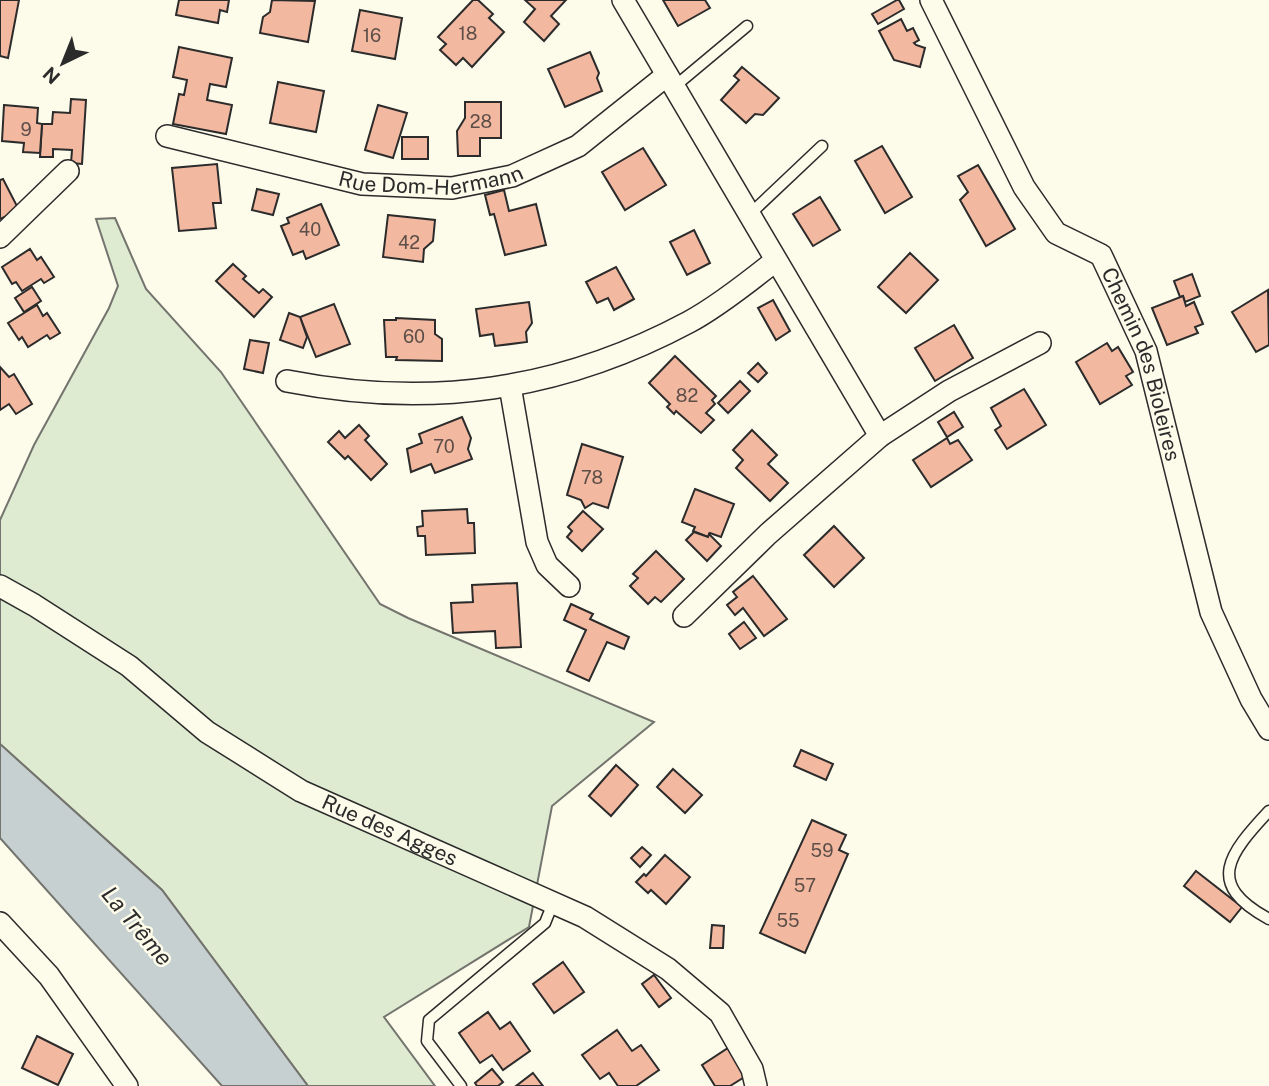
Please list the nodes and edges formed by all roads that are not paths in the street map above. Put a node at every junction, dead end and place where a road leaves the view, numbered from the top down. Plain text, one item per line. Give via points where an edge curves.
1 (623, 0) edge
2 (931, 0) edge
3 (747, 26) dead end
4 (670, 81) junction
5 (167, 136) dead end
6 (822, 146) dead end
7 (68, 171) dead end
8 (749, 215) junction
9 (0, 237) edge
10 (775, 261) junction
11 (1041, 344) dead end
12 (287, 381) dead end
13 (510, 386) junction
14 (880, 436) junction
15 (0, 586) edge
16 (569, 586) dead end
17 (684, 616) dead end
18 (1269, 729) edge
19 (1269, 811) edge
20 (553, 903) junction
21 (1269, 919) edge
22 (0, 923) edge
23 (127, 1086) edge
24 (461, 1086) edge
25 (756, 1086) edge

1 - 4 street
2 - 18 street, Chemin des Bioleires via 1024,187 1056,233 1101,255 1146,351 1211,612
3 - 4 lane, Rue Dom-Hermann
4 - 5 street, Rue Dom-Hermann via 578,146 512,176 452,188 362,184
4 - 8 street
6 - 8 lane
7 - 9 street
8 - 10 street
10 - 13 street via 690,322 596,365
10 - 14 street
11 - 14 street via 949,391
12 - 13 street via 391,395 457,394
13 - 16 street via 537,542 547,565
14 - 17 street via 768,534
15 - 20 street, Rue des Agges via 129,666 207,732 301,791
19 - 21 lane via 1238,845 1228,867 1235,894 1248,908
20 - 24 lane via 545,923 429,1020 427,1041
20 - 25 street, Rue des Agges via 668,969 720,1013 752,1069
22 - 23 street via 49,976

